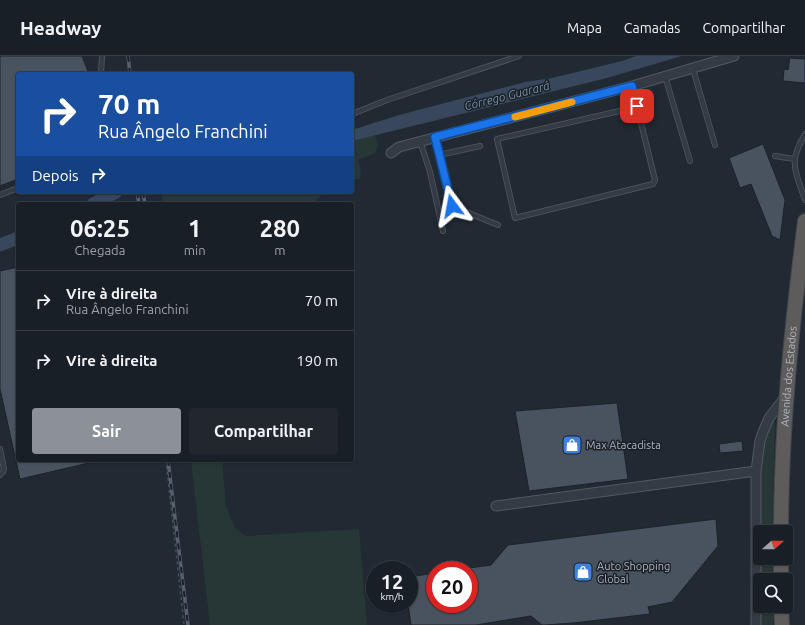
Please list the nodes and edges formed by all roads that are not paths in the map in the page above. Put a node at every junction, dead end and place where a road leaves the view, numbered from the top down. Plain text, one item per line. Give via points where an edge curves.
1 (102, 56) edge
2 (519, 56) edge
3 (734, 56) edge
4 (692, 69) junction
5 (101, 72) edge
6 (665, 76) junction
7 (632, 86) junction
8 (637, 106) junction
9 (354, 113) edge
10 (805, 134) edge
11 (435, 137) junction
12 (420, 141) junction
13 (480, 146) dead end
14 (715, 146) dead end
15 (391, 153) dead end
16 (440, 155) junction
17 (775, 156) dead end
18 (795, 159) junction
19 (690, 161) dead end
20 (16, 189) edge
21 (0, 196) edge
22 (805, 200) edge
23 (805, 221) edge
24 (498, 225) dead end
25 (443, 231) dead end
26 (802, 260) edge
27 (786, 396) junction
28 (0, 449) edge
29 (756, 471) junction
30 (0, 474) edge
31 (496, 506) dead end
32 (781, 525) edge
33 (782, 613) edge
34 (756, 625) edge
35 (782, 625) edge

1 - 5 lane
2 - 9 lane
3 - 4 street
4 - 6 street
4 - 14 lane
6 - 7 street
6 - 19 lane
7 - 8 lane
7 - 11 street
8 - 8 lane via 655,180 653,184 516,218 497,139
10 - 18 lane via 796,150
11 - 12 street
11 - 16 lane
12 - 15 street via 399,147
12 - 25 lane via 430,172
13 - 16 lane
16 - 24 lane via 452,206
17 - 18 lane
18 - 22 lane via 794,168
20 - 21 lane
23 - 26 highway, Avenida dos Estados
26 - 27 highway, Avenida dos Estados
27 - 29 street via 769,418 763,432
27 - 32 highway, Avenida dos Estados
28 - 30 lane via 4,472
29 - 31 street
29 - 34 street
33 - 35 highway

